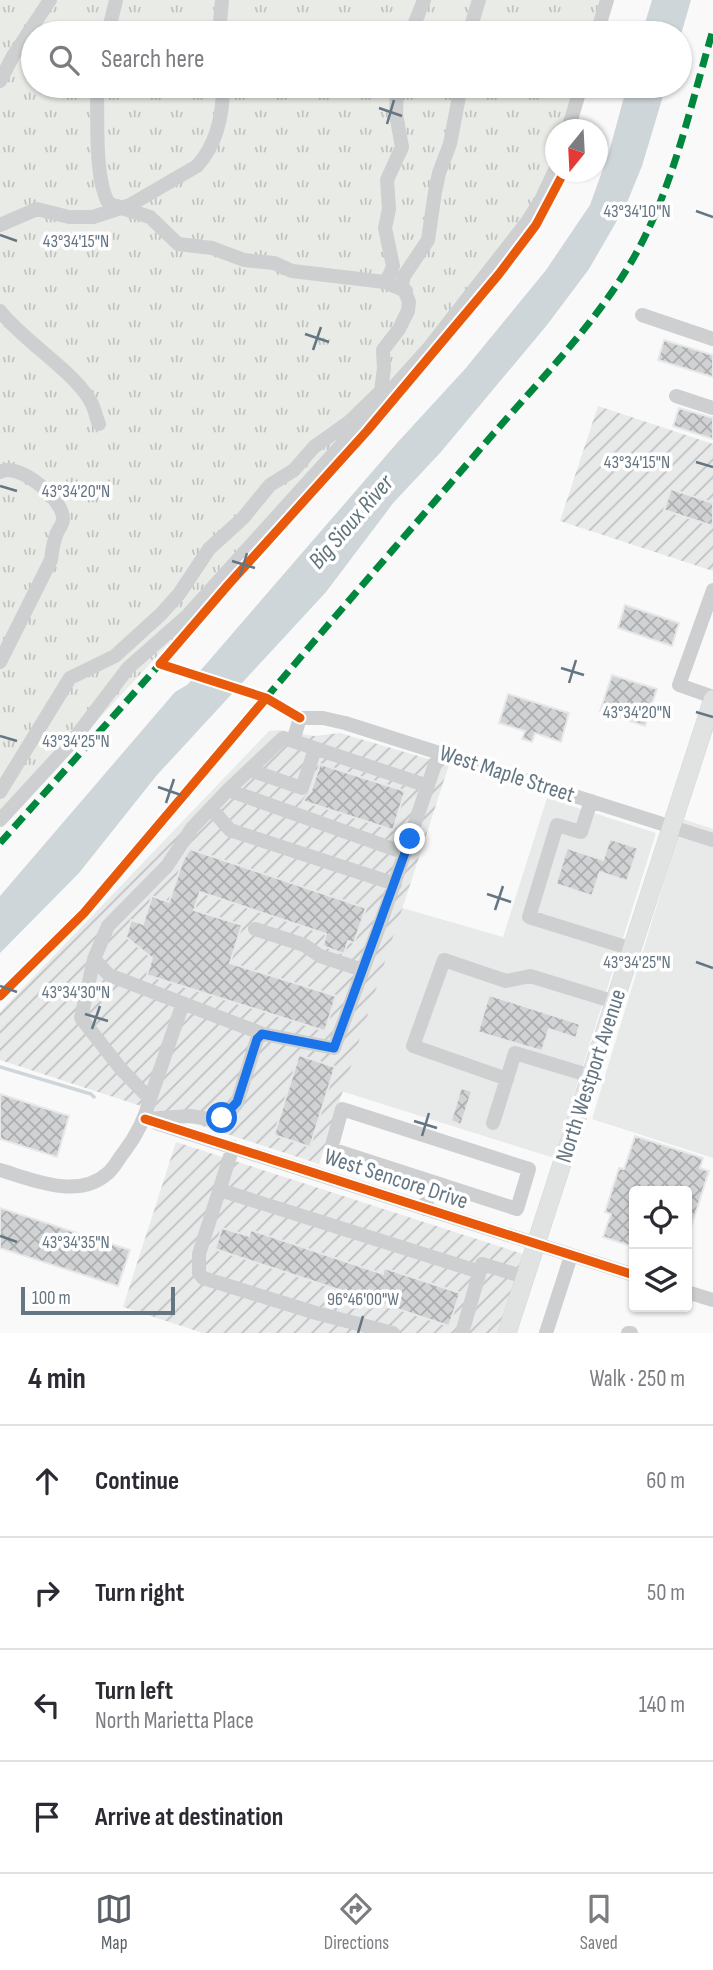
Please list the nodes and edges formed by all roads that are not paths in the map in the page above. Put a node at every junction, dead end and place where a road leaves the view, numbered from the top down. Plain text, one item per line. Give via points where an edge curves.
1 (50, 0) edge
2 (116, 0) edge
3 (222, 0) edge
4 (424, 0) edge
5 (480, 0) edge
6 (607, 0) edge
7 (36, 21) edge
8 (111, 21) edge
9 (220, 21) edge
10 (416, 21) edge
11 (473, 21) edge
12 (601, 21) edge
13 (21, 45) edge
14 (0, 81) edge
15 (97, 98) edge
16 (223, 98) edge
17 (397, 98) edge
18 (459, 98) edge
19 (577, 98) edge
20 (571, 119) edge
21 (549, 182) edge
22 (121, 208) junction
23 (0, 225) edge
24 (397, 277) junction
25 (0, 311) edge
26 (642, 315) dead end
27 (713, 338) edge
28 (676, 396) dead end
29 (713, 408) edge
30 (99, 424) dead end
31 (0, 472) edge
32 (713, 590) edge
33 (0, 662) edge
34 (713, 698) edge
35 (293, 741) junction
36 (315, 749) junction
37 (439, 753) junction
38 (250, 770) junction
39 (428, 786) junction
40 (228, 790) junction
41 (0, 792) edge
42 (591, 801) junction
43 (211, 808) junction
44 (0, 820) edge
45 (672, 827) junction
46 (713, 840) edge
47 (405, 853) junction
48 (395, 884) junction
49 (255, 929) dead end
50 (632, 950) junction
51 (94, 960) junction
52 (363, 970) junction
53 (615, 1002) junction
54 (183, 1003) junction
55 (262, 1034) junction
56 (591, 1076) junction
57 (507, 1079) junction
58 (150, 1099) junction
59 (145, 1119) junction
60 (493, 1123) dead end
61 (233, 1147) junction
62 (0, 1170) edge
63 (432, 1182) junction
64 (219, 1190) junction
65 (425, 1209) junction
66 (536, 1244) junction
67 (570, 1256) junction
68 (480, 1272) junction
69 (629, 1274) edge
70 (525, 1277) junction
71 (692, 1294) edge
72 (713, 1300) edge
73 (393, 1333) edge
74 (462, 1333) edge
75 (507, 1333) edge
76 (546, 1333) edge

1 - 7 street
2 - 8 street
3 - 9 street
4 - 10 street
5 - 11 street
6 - 12 street
13 - 14 street
15 - 22 street via 103,194 109,204
16 - 22 street via 222,114 197,166
17 - 24 street via 402,147 387,180 385,228
18 - 24 street via 428,240
19 - 20 street
21 - 44 street via 527,222 428,349 187,616 128,668 71,743
22 - 23 street via 93,217 68,217 37,209
22 - 24 street via 150,218 177,244 212,248 292,271
24 - 41 street via 409,302 408,311 383,350 381,391 314,447 294,470 270,485 209,549 161,614 115,656 70,678
25 - 30 street via 73,379 92,402
26 - 27 street
28 - 29 street
31 - 33 street via 28,474 63,512 64,522 51,560
32 - 34 street via 679,685
34 - 45 main road, North Westport Avenue
35 - 36 street
35 - 37 street, West Maple Street via 300,718 333,720
35 - 38 street via 283,738
36 - 38 street via 302,788
36 - 39 street
37 - 39 street
37 - 42 street, West Maple Street
38 - 40 street
39 - 47 street
40 - 43 street
40 - 47 street
42 - 45 street, West Maple Street
42 - 50 street via 581,832 557,825 529,916
43 - 48 street via 230,830
43 - 51 street via 167,866 108,926
45 - 46 street, West Maple Street
45 - 50 main road, North Westport Avenue
47 - 48 street
48 - 52 street
49 - 52 street
50 - 53 main road, North Westport Avenue
51 - 54 street via 109,975
51 - 58 street via 81,1018
52 - 55 street via 334,1048
53 - 56 main road, North Westport Avenue
53 - 57 street via 530,976 506,981 444,960 413,1046
54 - 55 street
54 - 58 street
55 - 59 street via 237,1102 228,1114 215,1120 190,1116
56 - 57 street via 515,1053
56 - 66 main road, North Westport Avenue
57 - 60 street
58 - 59 street
59 - 61 street, West Sencore Drive
59 - 62 street via 109,1173 91,1184 72,1188
61 - 64 street
61 - 65 street, West Sencore Drive
63 - 63 street via 331,1149 342,1109 529,1170 517,1209
63 - 65 street
64 - 68 street
64 - 73 street via 199,1254 203,1278
65 - 66 street, West Sencore Drive
66 - 67 street, West Sencore Drive
66 - 70 main road, North Westport Avenue
67 - 69 street, West Sencore Drive
67 - 76 street
68 - 70 street via 482,1264
68 - 74 street
70 - 75 main road, North Westport Avenue
71 - 72 street

